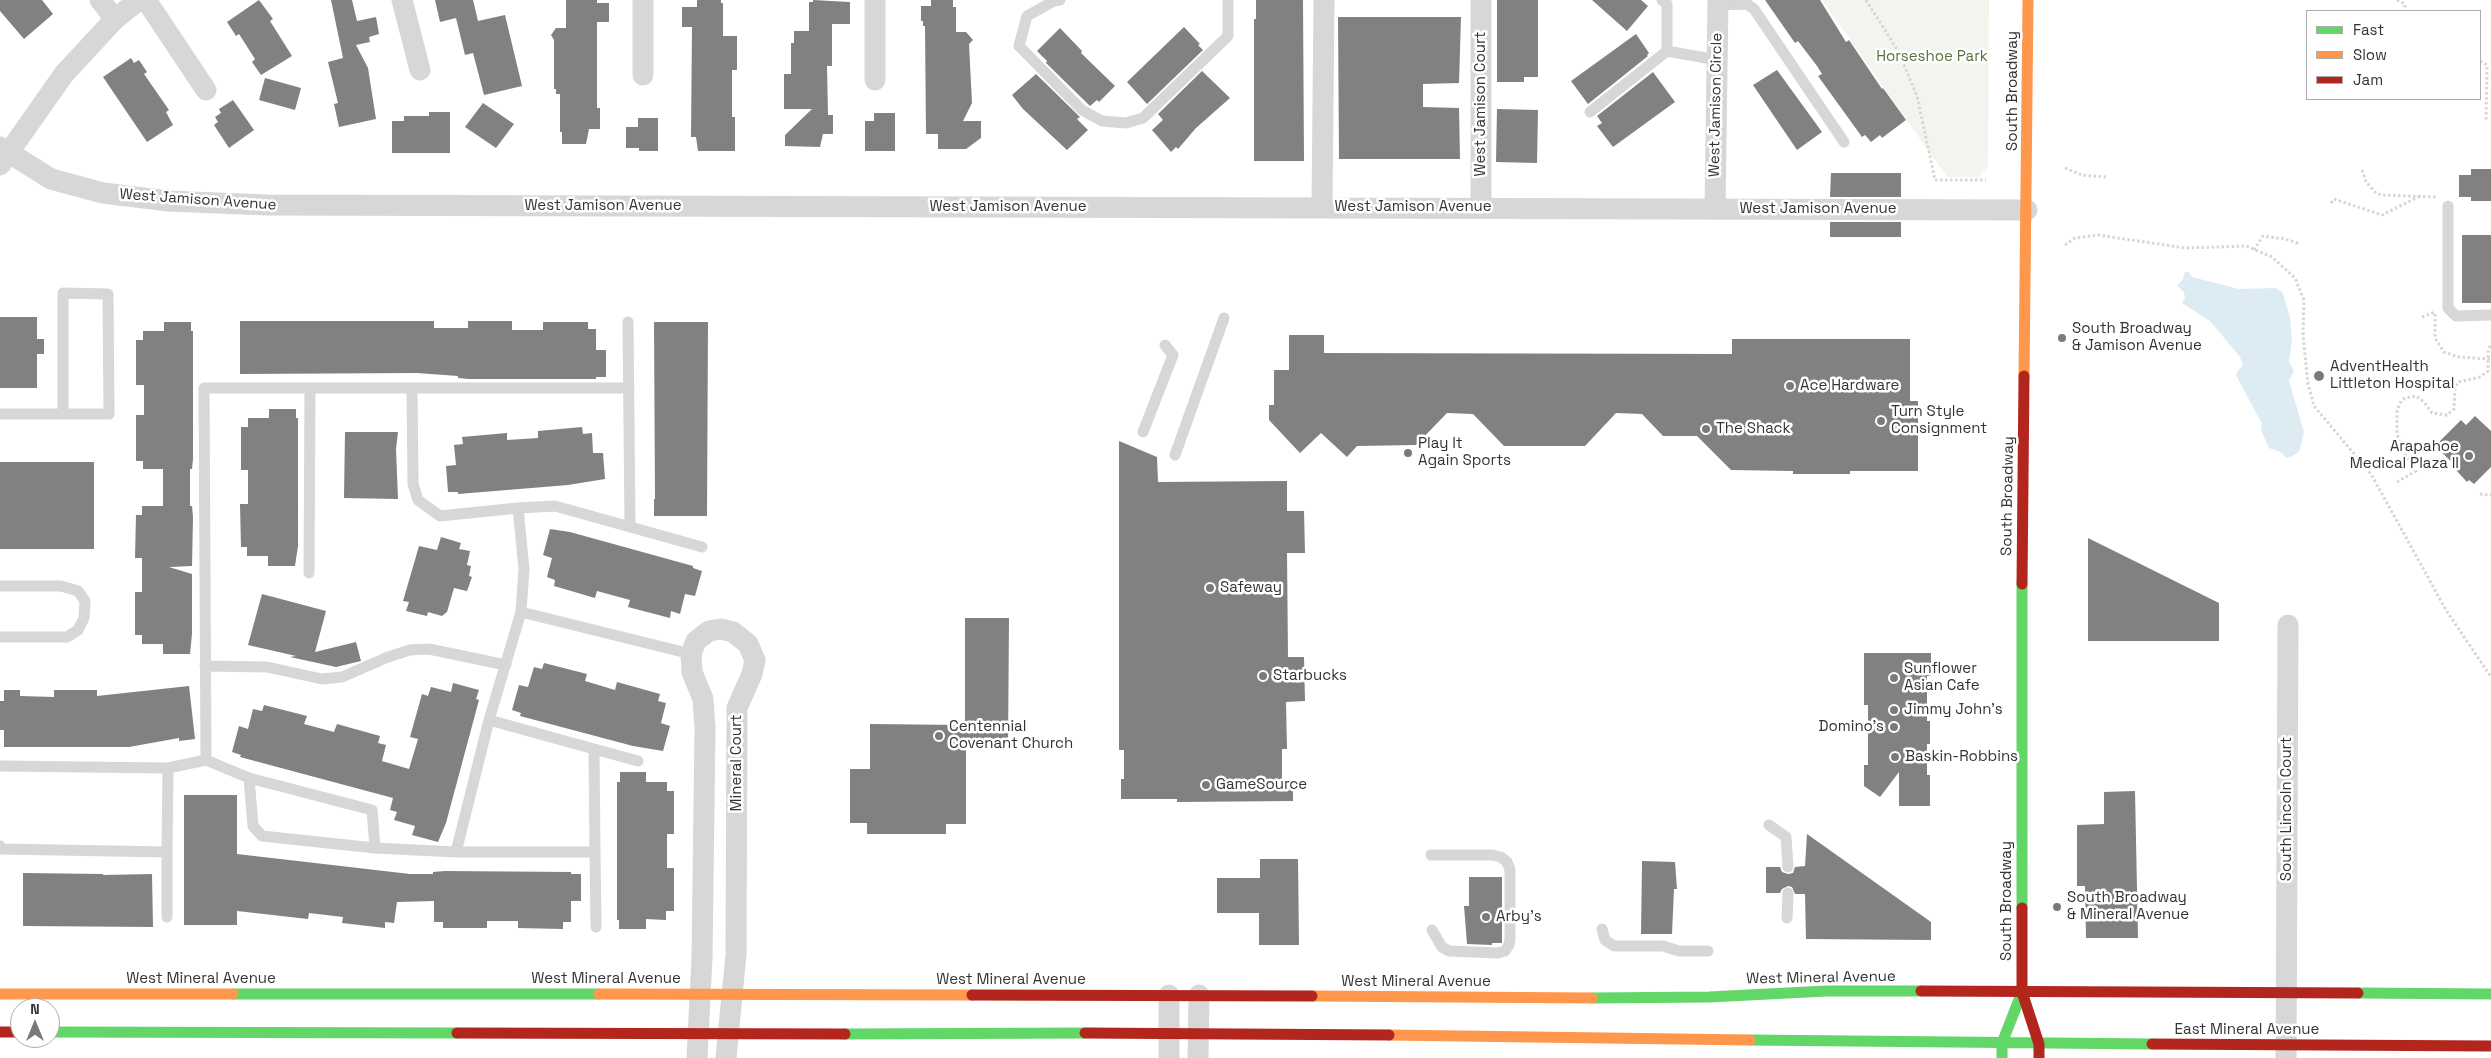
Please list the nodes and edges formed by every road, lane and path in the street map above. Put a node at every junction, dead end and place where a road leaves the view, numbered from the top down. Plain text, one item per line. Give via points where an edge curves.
1 (100, 0) edge
2 (139, 0) edge
3 (146, 0) edge
4 (402, 0) edge
5 (643, 0) edge
6 (875, 0) edge
7 (1054, 0) edge
8 (1060, 0) edge
9 (1228, 0) edge
10 (1324, 0) edge
11 (1481, 0) edge
12 (1662, 0) edge
13 (1866, 0) edge
14 (2028, 0) edge
15 (2397, 0) edge
16 (1718, 2) edge
17 (2405, 10) edge
18 (115, 19) junction
19 (1667, 51) junction
20 (1717, 60) junction
21 (2489, 65) edge
22 (420, 70) dead end
23 (643, 75) dead end
24 (2489, 79) edge
25 (875, 80) dead end
26 (206, 90) dead end
27 (1590, 112) dead end
28 (2486, 121) dead end
29 (1844, 142) dead end
30 (3, 156) edge
31 (2065, 168) dead end
32 (2362, 170) dead end
33 (2106, 177) dead end
34 (1986, 180) dead end
35 (2418, 197) junction
36 (2438, 197) dead end
37 (2331, 203) dead end
38 (2448, 206) dead end
39 (1322, 207) junction
40 (1481, 208) junction
41 (1714, 209) junction
42 (2027, 210) junction
43 (2300, 244) dead end
44 (2065, 245) dead end
45 (2254, 250) junction
46 (2435, 312) dead end
47 (2491, 315) edge
48 (2422, 317) dead end
49 (1224, 318) dead end
50 (628, 322) dead end
51 (2491, 343) edge
52 (1165, 345) dead end
53 (2490, 358) edge
54 (310, 388) junction
55 (412, 388) junction
56 (629, 388) junction
57 (0, 414) edge
58 (63, 414) junction
59 (1143, 432) dead end
60 (1175, 455) dead end
61 (2397, 482) dead end
62 (2480, 494) dead end
63 (2491, 494) edge
64 (518, 508) junction
65 (630, 527) junction
66 (702, 547) dead end
67 (309, 573) dead end
68 (0, 586) edge
69 (522, 612) junction
70 (2288, 625) dead end
71 (0, 637) edge
72 (691, 654) junction
73 (506, 665) junction
74 (205, 666) junction
75 (2491, 677) edge
76 (489, 720) junction
77 (594, 749) junction
78 (206, 760) junction
79 (638, 761) dead end
80 (0, 766) edge
81 (168, 768) junction
82 (250, 778) junction
83 (1769, 825) dead end
84 (0, 846) edge
85 (375, 848) junction
86 (167, 852) junction
87 (456, 852) junction
88 (595, 852) junction
89 (1431, 855) dead end
90 (1788, 867) dead end
91 (1788, 893) dead end
92 (167, 917) dead end
93 (1787, 918) dead end
94 (596, 927) dead end
95 (1602, 929) dead end
96 (1432, 930) dead end
97 (1708, 951) dead end
98 (2022, 992) junction
99 (2286, 993) junction
100 (0, 994) edge
101 (700, 994) junction
102 (731, 994) junction
103 (2491, 994) edge
104 (1169, 995) junction
105 (1199, 995) junction
106 (60, 1032) edge
107 (1169, 1032) junction
108 (1199, 1032) junction
109 (697, 1034) junction
110 (727, 1034) junction
111 (1875, 1042) junction
112 (2002, 1043) junction
113 (2039, 1044) junction
114 (2491, 1046) edge
115 (1907, 1052) dead end
116 (2286, 1052) edge
117 (697, 1058) edge
118 (726, 1058) edge
119 (1169, 1058) edge
120 (1198, 1058) edge
121 (2002, 1058) edge
122 (2039, 1058) edge

1 - 18 street
2 - 18 street
3 - 26 street
4 - 22 street
5 - 23 street
6 - 25 street
7 - 8 lane
7 - 9 lane via 1027,16 1019,46 1082,110 1102,121 1126,123 1143,118 1228,36
10 - 39 street
11 - 40 street, West Jamison Court
12 - 19 lane via 1667,4
13 - 34 path via 1898,51 1917,96 1935,180
14 - 42 main road, South Broadway
15 - 17 path via 2405,4
16 - 20 street, West Jamison Circle
16 - 29 lane via 1747,4 1754,9
18 - 30 street via 64,74
19 - 20 lane
19 - 27 lane
20 - 41 street, West Jamison Circle
21 - 24 path
24 - 28 path
30 - 39 street, West Jamison Avenue via 51,179 103,193 168,201 267,205
31 - 33 path via 2082,175
32 - 35 path via 2366,182 2376,192 2390,197
35 - 36 path
35 - 37 path via 2382,215 2334,199
38 - 47 lane via 2448,308 2456,316
39 - 40 street, West Jamison Avenue
40 - 41 street, West Jamison Avenue
41 - 42 street, West Jamison Avenue
42 - 98 main road, South Broadway via 2022,576
43 - 45 path via 2263,236
44 - 45 path via 2075,238 2098,235 2185,248 2218,245 2246,246
45 - 75 path via 2272,257 2296,278 2304,300 2303,335 2308,384 2314,406 2371,474 2446,610
46 - 48 path
49 - 60 lane
50 - 56 lane
51 - 53 path
52 - 59 lane via 1173,355
53 - 61 path via 2485,375 2462,380 2456,385 2454,409 2447,414 2432,413 2416,396 2401,401 2397,411 2397,434 2416,471
54 - 55 lane
54 - 67 lane
54 - 74 lane via 204,388
55 - 56 lane
55 - 64 lane via 413,484 418,500 440,516
56 - 65 lane
57 - 58 lane
58 - 58 lane via 110,414 108,294 63,293
62 - 63 path
64 - 65 lane via 555,506
64 - 69 lane via 524,569
65 - 66 lane
68 - 71 lane via 61,586 78,591 85,601 84,618 78,630 67,637
69 - 72 lane
69 - 73 lane
70 - 99 street, South Lincoln Court
72 - 101 street via 692,672 703,699 705,728
72 - 102 street, Mineral Court via 696,641 709,631 721,629 733,632 748,644 755,660 737,708 736,954
73 - 74 lane via 429,648 388,657 342,677 322,678 267,667
73 - 76 lane
74 - 78 lane
76 - 77 lane
76 - 87 lane
77 - 79 lane
77 - 88 lane
78 - 81 lane
78 - 82 lane
80 - 81 lane
81 - 86 lane
82 - 85 lane via 372,810
82 - 85 lane via 253,826 262,836
83 - 90 lane via 1786,836
84 - 86 lane via 2,850
85 - 87 lane
86 - 92 lane
87 - 88 lane
88 - 94 lane
89 - 96 lane via 1492,855 1507,862 1510,870 1510,939 1504,951 1449,951 1442,947
91 - 93 lane
95 - 97 lane via 1606,940 1614,946 1663,946 1679,951
98 - 99 main road
98 - 105 main road, West Mineral Avenue via 1827,991 1709,997 1550,998
98 - 112 main road, South Broadway
98 - 113 main road, South Broadway
99 - 103 main road
99 - 116 street, South Lincoln Court
100 - 101 main road, West Mineral Avenue
101 - 102 main road, West Mineral Avenue
101 - 109 street
102 - 104 main road, West Mineral Avenue
102 - 110 street, Mineral Court
104 - 105 main road, West Mineral Avenue
104 - 107 street
105 - 108 street
106 - 109 main road
107 - 108 main road
107 - 110 main road
107 - 119 street
108 - 111 main road
108 - 120 street
109 - 110 main road
109 - 117 street
110 - 118 street, Mineral Court
111 - 112 main road
111 - 115 main road
112 - 113 main road, East Mineral Avenue
112 - 121 main road, South Broadway
113 - 116 main road, East Mineral Avenue
113 - 122 main road, South Broadway
114 - 116 main road, East Mineral Avenue

